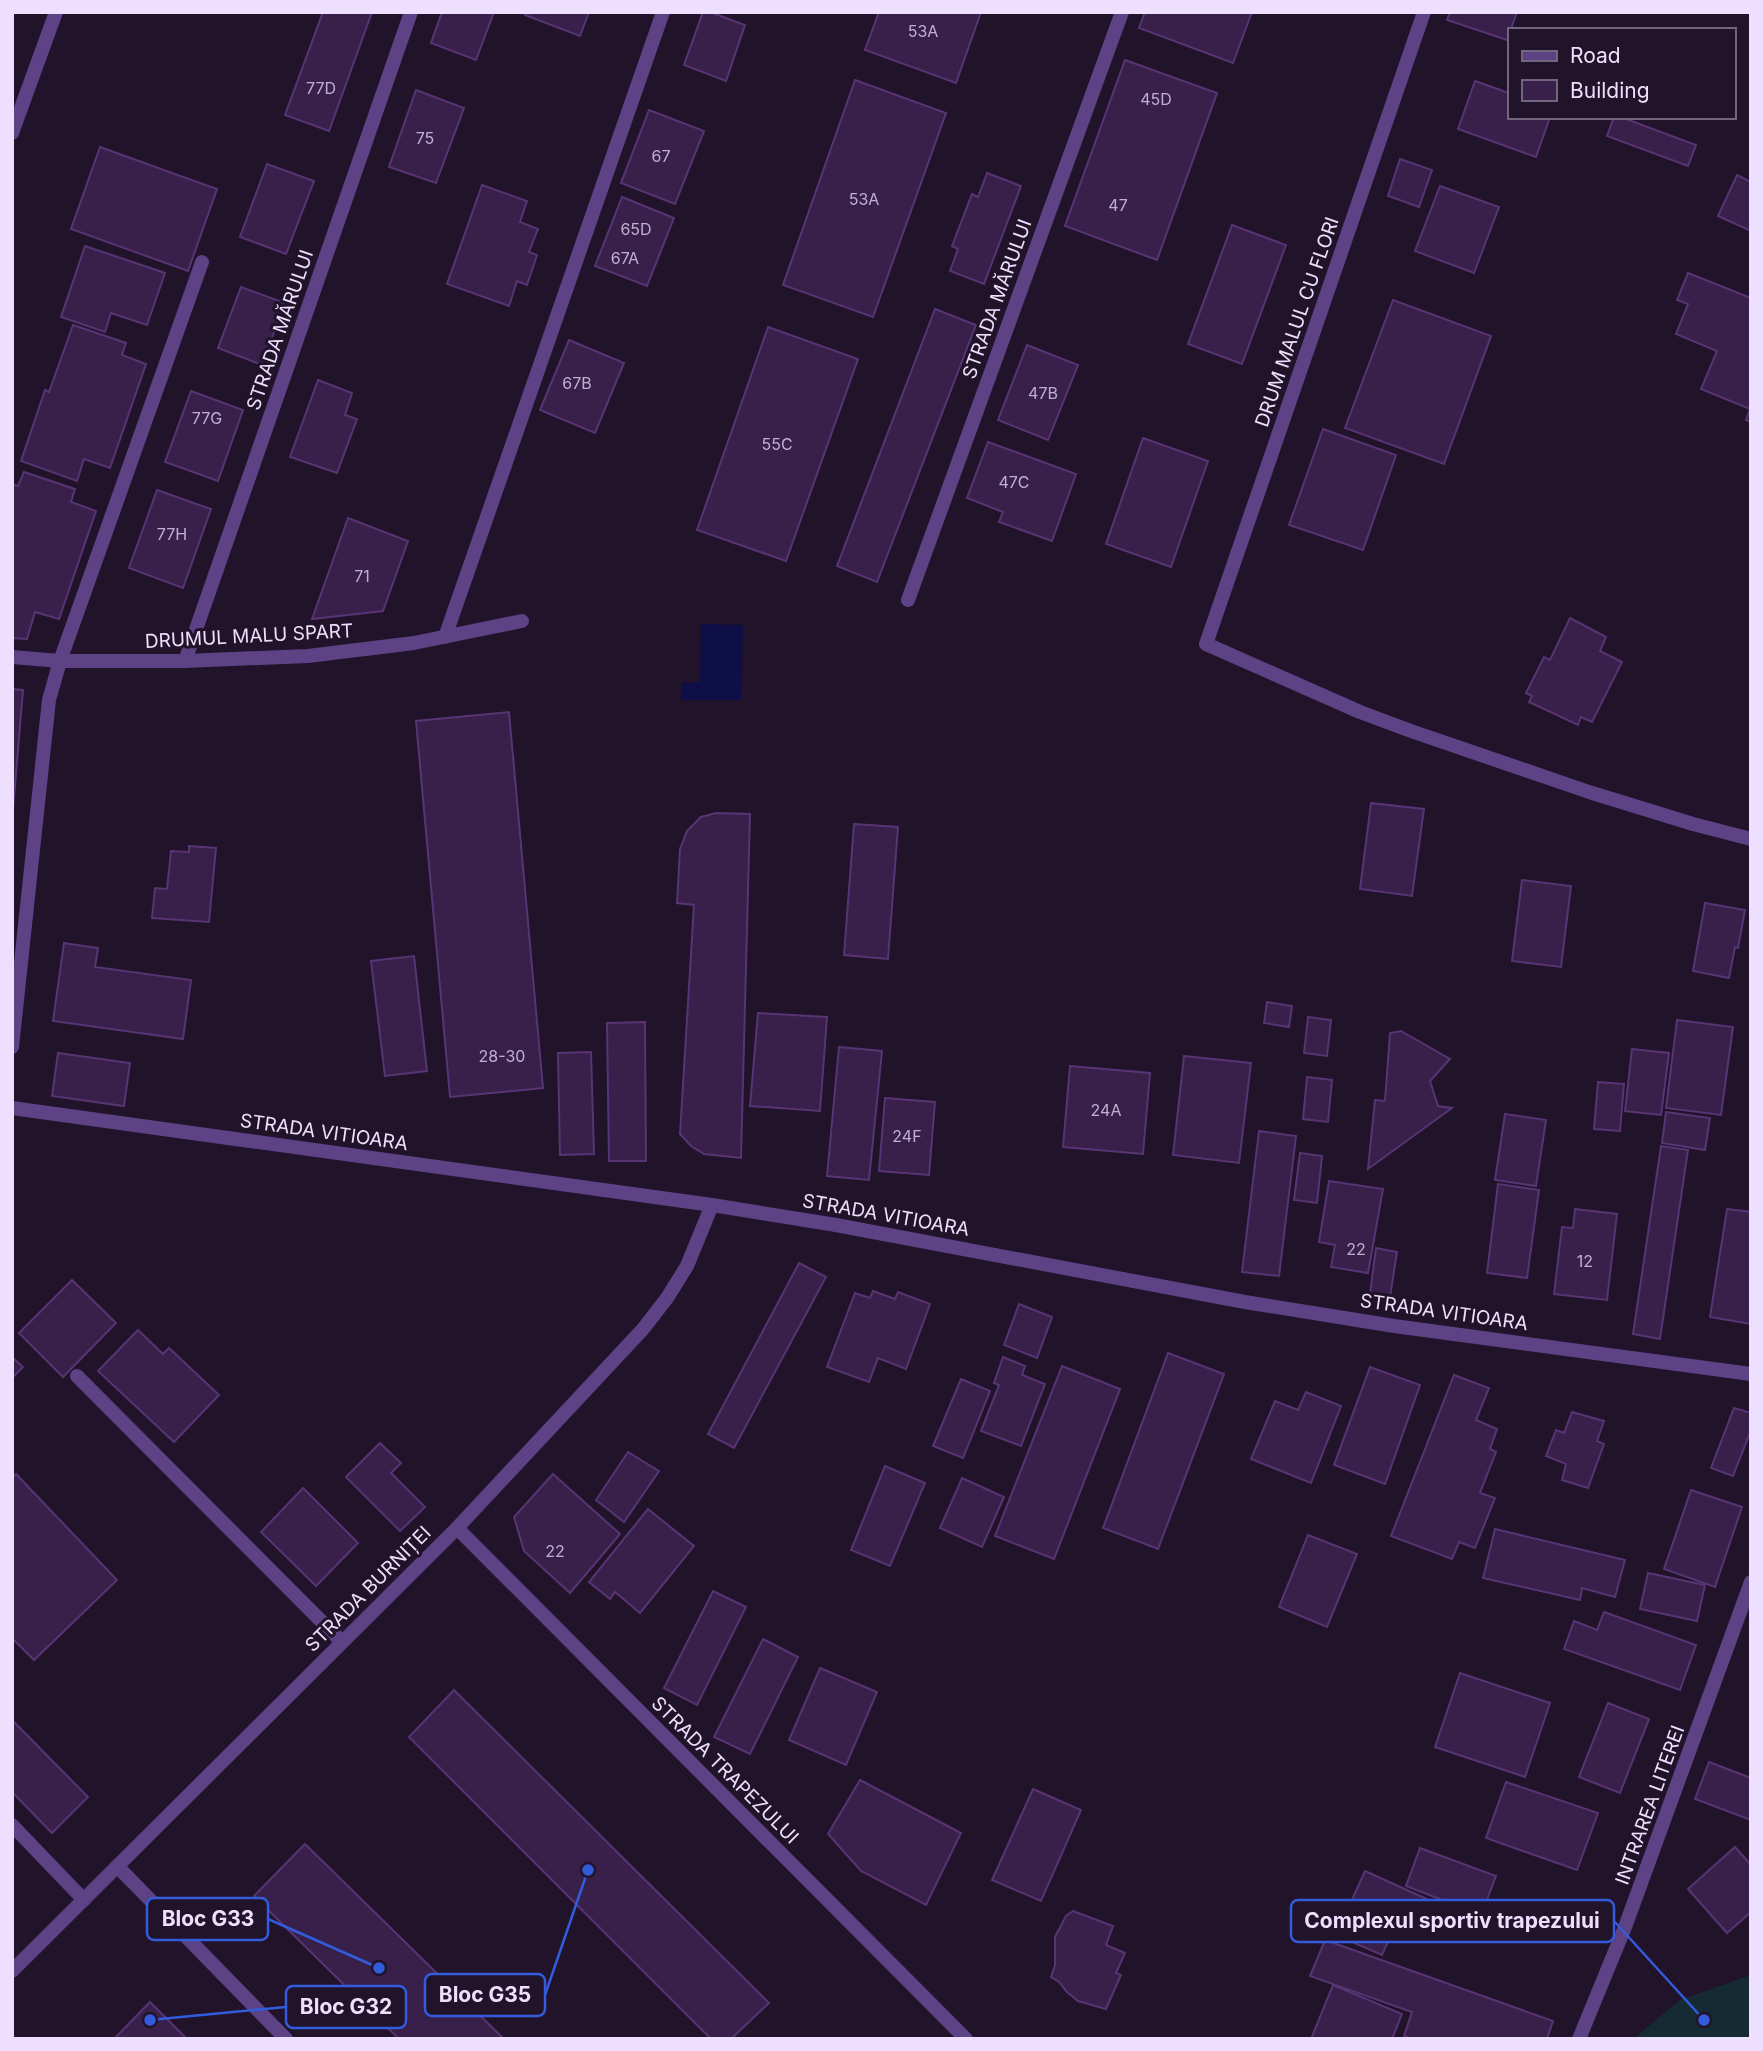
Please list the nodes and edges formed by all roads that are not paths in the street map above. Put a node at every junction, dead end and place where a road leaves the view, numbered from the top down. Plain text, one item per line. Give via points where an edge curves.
1 (56, 12) edge
2 (411, 12) edge
3 (663, 12) edge
4 (1122, 12) edge
5 (1424, 12) edge
6 (12, 133) edge
7 (202, 262) dead end
8 (908, 600) dead end
9 (522, 621) dead end
10 (445, 637) junction
11 (12, 657) edge
12 (60, 661) junction
13 (186, 661) junction
14 (1751, 839) edge
15 (12, 1047) edge
16 (12, 1108) edge
17 (712, 1205) junction
18 (1751, 1374) edge
19 (77, 1376) dead end
20 (457, 1528) junction
21 (1751, 1582) edge
22 (342, 1642) junction
23 (12, 1825) edge
24 (117, 1866) junction
25 (83, 1900) junction
26 (12, 1971) edge
27 (286, 2039) edge
28 (966, 2039) edge
29 (1579, 2039) edge

1 - 6 street
2 - 13 street, STRADA MĂRULUI
3 - 10 street
4 - 8 street, STRADA MĂRULUI
5 - 14 street, DRUM MALUL CU FLORI via 1206,644 1410,731 1589,792
7 - 12 street
9 - 10 street, DRUMUL MALU SPART
10 - 13 street, DRUMUL MALU SPART via 308,656
11 - 12 street, DRUMUL MALU SPART
12 - 13 street, DRUMUL MALU SPART
12 - 15 street via 49,700
16 - 17 street, STRADA VITIOARA
17 - 18 street, STRADA VITIOARA via 1245,1302
17 - 20 street, STRADA BURNIȚEI via 687,1266 643,1329
19 - 22 street
20 - 22 street, STRADA BURNIȚEI
20 - 28 street, STRADA TRAPEZULUI
21 - 29 street, INTRAREA LITEREI via 1625,1927
22 - 24 street, STRADA BURNIȚEI
23 - 25 street
24 - 25 street, STRADA BURNIȚEI
24 - 27 street
25 - 26 street, STRADA BURNIȚEI

